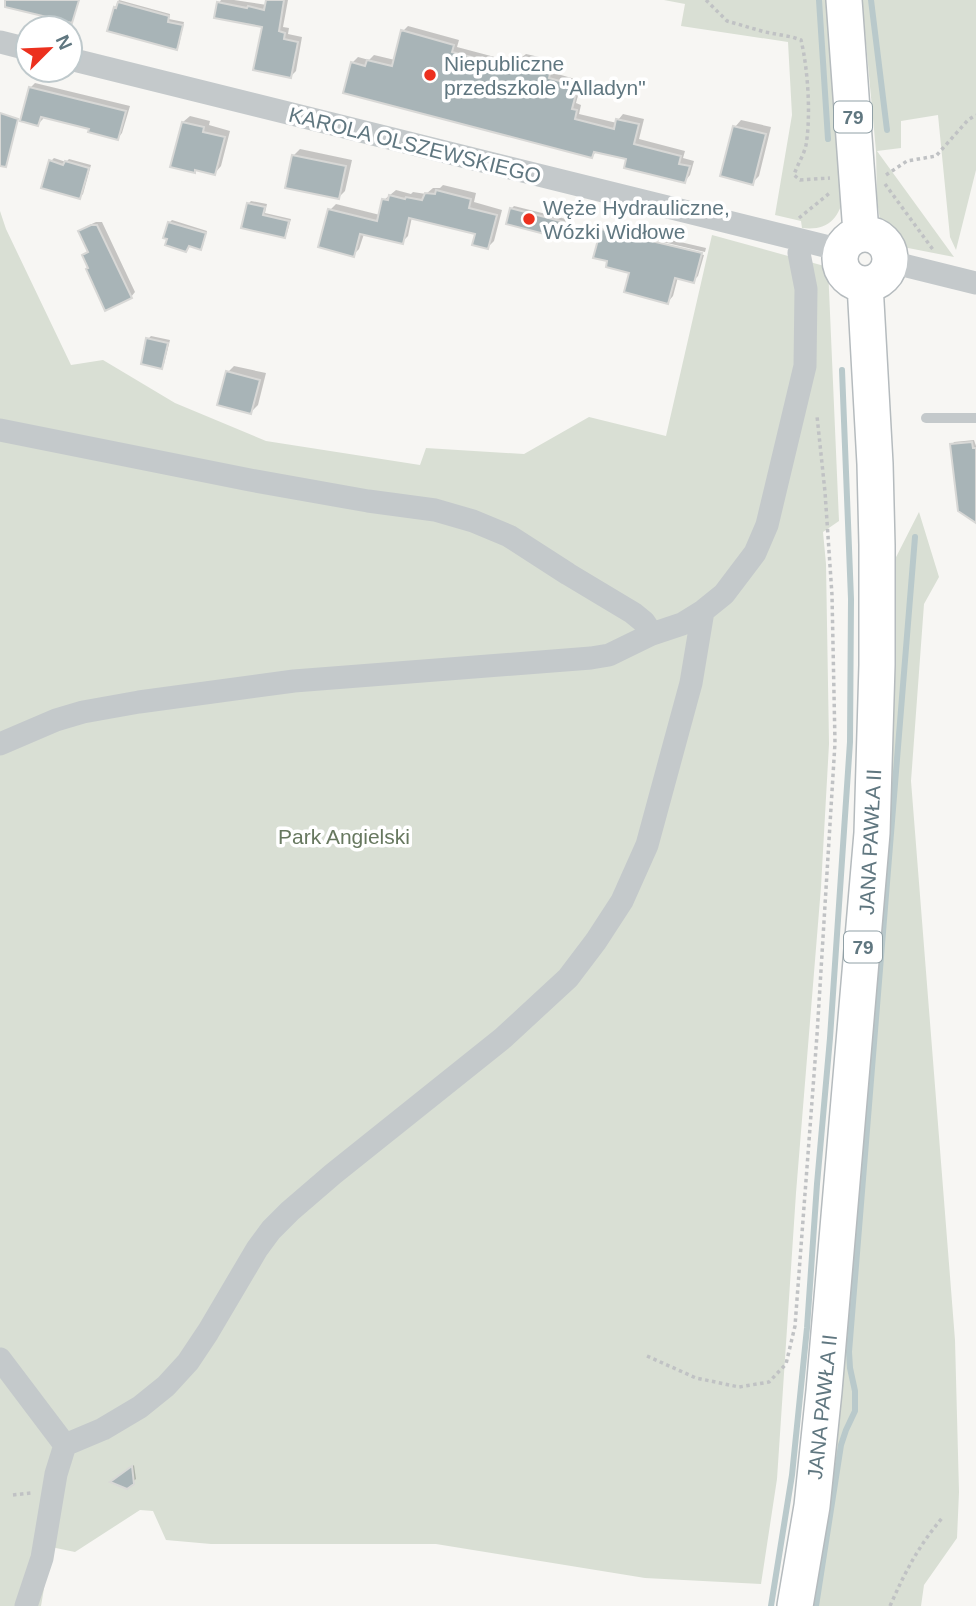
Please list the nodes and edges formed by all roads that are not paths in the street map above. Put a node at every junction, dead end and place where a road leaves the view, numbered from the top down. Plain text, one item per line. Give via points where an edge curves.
1 (844, 0) edge
2 (84, 62) edge
3 (851, 242) junction
4 (799, 253) dead end
5 (878, 273) junction
6 (976, 283) edge
7 (926, 418) dead end
8 (976, 418) edge
9 (0, 430) edge
10 (703, 611) junction
11 (652, 634) junction
12 (0, 744) edge
13 (0, 1359) edge
14 (65, 1445) junction
15 (26, 1606) edge
16 (795, 1606) edge

1 - 3 main road, 79
2 - 3 street, KAROLA OLSZEWSKIEGO
3 - 5 main road, 79 via 840,264 852,281
3 - 5 main road, 79 via 871,233 887,244 891,253
4 - 10 street via 806,289 805,366 767,526 740,574
5 - 6 street
5 - 16 main road, JANA PAWŁA II / 79 via 873,833 824,1391
7 - 8 lane
9 - 11 street via 250,480 435,510 472,521 509,536 633,613
10 - 11 street
10 - 14 street via 691,683 647,845 622,901 582,960 503,1038 280,1221 257,1249 188,1362 166,1386 103,1429
11 - 12 street via 609,655 591,658 294,681 139,702 83,712
13 - 14 street
14 - 15 street via 42,1558

